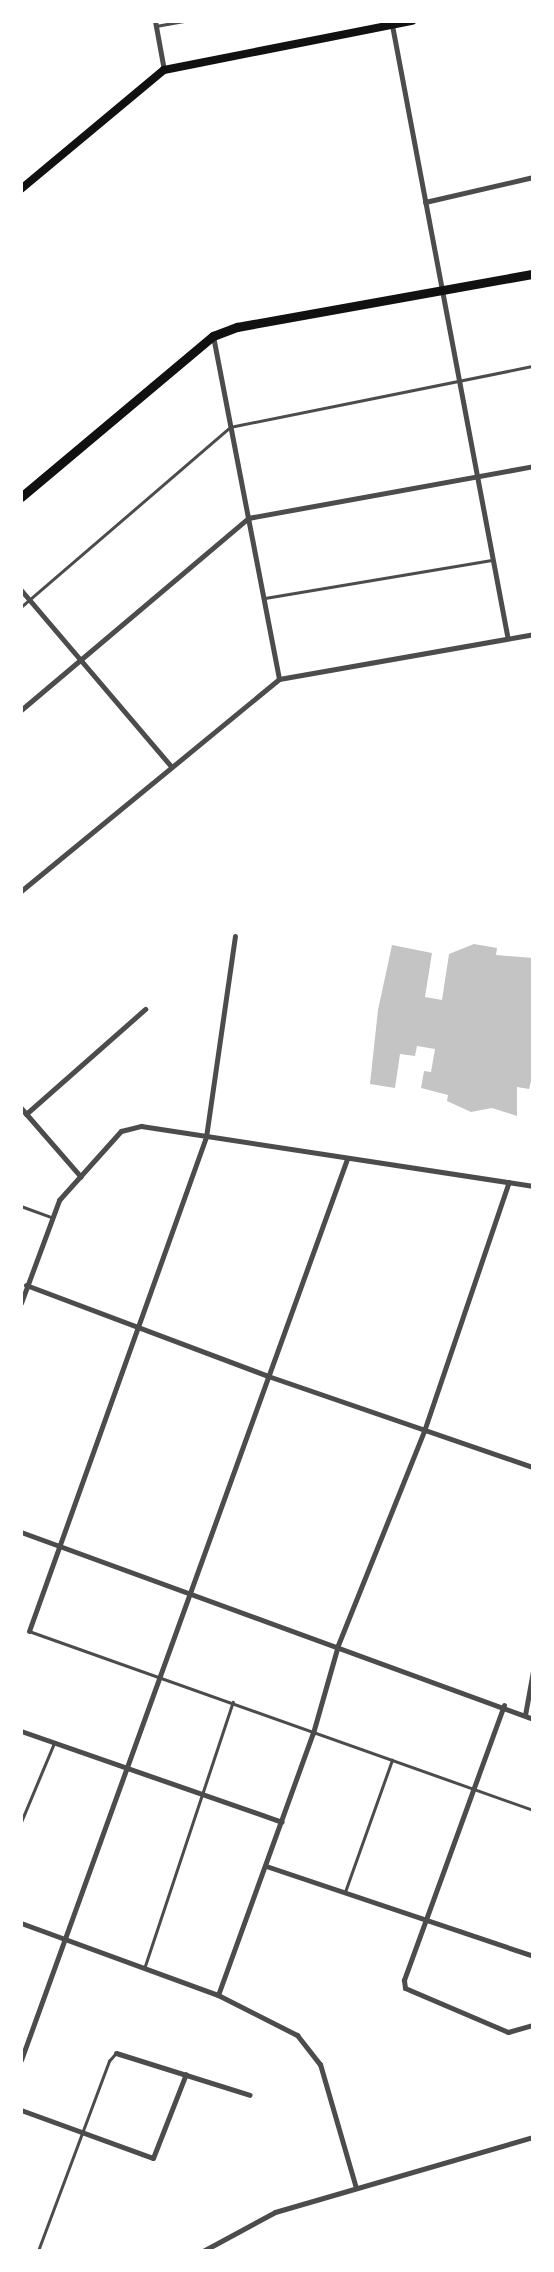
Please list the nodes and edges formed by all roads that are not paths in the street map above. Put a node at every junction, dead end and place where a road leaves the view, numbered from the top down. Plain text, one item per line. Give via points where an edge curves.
1 (184, 21) edge
2 (412, 21) edge
3 (156, 24) edge
4 (392, 25) junction
5 (164, 70) junction
6 (533, 177) edge
7 (21, 189) edge
8 (425, 202) junction
9 (533, 274) edge
10 (444, 291) junction
11 (213, 336) junction
12 (533, 366) edge
13 (460, 380) junction
14 (230, 426) junction
15 (533, 466) edge
16 (478, 475) junction
17 (21, 497) edge
18 (247, 517) junction
19 (493, 560) junction
20 (21, 590) edge
21 (263, 598) junction
22 (29, 600) junction
23 (21, 607) edge
24 (533, 634) edge
25 (507, 635) junction
26 (81, 661) junction
27 (279, 679) junction
28 (21, 710) edge
29 (171, 766) junction
30 (21, 891) edge
31 (235, 936) dead end
32 (145, 1009) dead end
33 (21, 1108) edge
34 (26, 1114) junction
35 (206, 1137) junction
36 (347, 1158) junction
37 (81, 1177) junction
38 (509, 1182) junction
39 (533, 1186) edge
40 (21, 1206) edge
41 (51, 1217) junction
42 (26, 1285) junction
43 (21, 1302) edge
44 (137, 1328) junction
45 (268, 1376) junction
46 (424, 1431) junction
47 (533, 1467) edge
48 (21, 1532) edge
49 (58, 1544) junction
50 (190, 1590) junction
51 (29, 1631) joint
52 (338, 1645) junction
53 (533, 1671) edge
54 (161, 1676) junction
55 (233, 1702) junction
56 (503, 1705) junction
57 (525, 1715) junction
58 (533, 1719) edge
59 (21, 1731) edge
60 (313, 1733) junction
61 (54, 1743) junction
62 (391, 1760) junction
63 (125, 1768) junction
64 (474, 1787) junction
65 (200, 1794) junction
66 (533, 1810) edge
67 (22, 1822) edge
68 (282, 1822) junction
69 (21, 1827) edge
70 (266, 1866) junction
71 (344, 1894) junction
72 (21, 1923) edge
73 (427, 1923) junction
74 (65, 1939) junction
75 (533, 1956) edge
76 (145, 1966) junction
77 (218, 1995) junction
78 (533, 2025) edge
79 (116, 2053) joint
80 (21, 2060) edge
81 (186, 2074) junction
82 (250, 2095) dead end
83 (21, 2110) edge
84 (84, 2130) junction
85 (533, 2137) edge
86 (356, 2188) junction
87 (38, 2251) edge
88 (204, 2251) edge

1 - 3 lane
2 - 4 main road
3 - 5 street
4 - 5 main road
4 - 8 street
5 - 7 main road
6 - 8 street
8 - 10 street
9 - 10 main road
10 - 11 main road via 237,327
10 - 13 street
11 - 14 street
11 - 17 main road
12 - 13 lane
13 - 14 lane
13 - 16 street
14 - 18 street
14 - 22 lane
15 - 16 street
16 - 18 street
16 - 19 street
18 - 21 street
18 - 26 street
19 - 21 lane
19 - 25 street
20 - 22 street
21 - 27 street
22 - 23 lane
22 - 26 street
24 - 25 street
25 - 27 street
26 - 28 street
26 - 29 street
27 - 29 street
29 - 30 street
31 - 35 street
32 - 34 street
33 - 34 street
34 - 37 street
35 - 36 street
35 - 37 street via 141,1126 121,1131
35 - 44 street
36 - 38 street
36 - 45 street
37 - 41 street via 59,1200
38 - 39 street
38 - 46 street
40 - 41 lane
41 - 42 street
42 - 43 street
42 - 44 street
44 - 45 street
44 - 49 street
45 - 46 street
45 - 50 street
46 - 47 street
46 - 52 street
48 - 49 street
49 - 50 street
49 - 51 street
50 - 52 street
50 - 54 street
51 - 54 lane
52 - 56 street
52 - 60 street
53 - 57 street
54 - 55 lane
54 - 63 street
55 - 60 lane
55 - 65 lane
56 - 57 street
56 - 64 street
57 - 58 street
59 - 61 street
60 - 62 lane
60 - 68 street
61 - 63 street
61 - 67 lane
62 - 64 lane
62 - 71 lane
63 - 65 street
63 - 74 street
64 - 66 lane
64 - 73 street
65 - 68 street
65 - 76 lane
67 - 69 lane
68 - 70 street
70 - 71 street
70 - 77 street
71 - 73 street
72 - 74 street
73 - 75 street
73 - 78 street via 404,1980 405,1989 508,2032
74 - 76 street
74 - 80 street
76 - 77 street
77 - 86 street via 279,2024 309,2047 324,2074
79 - 81 street
79 - 84 lane
81 - 82 street
81 - 84 street via 153,2158
83 - 84 street
84 - 87 lane
85 - 86 street
86 - 88 street via 275,2212

